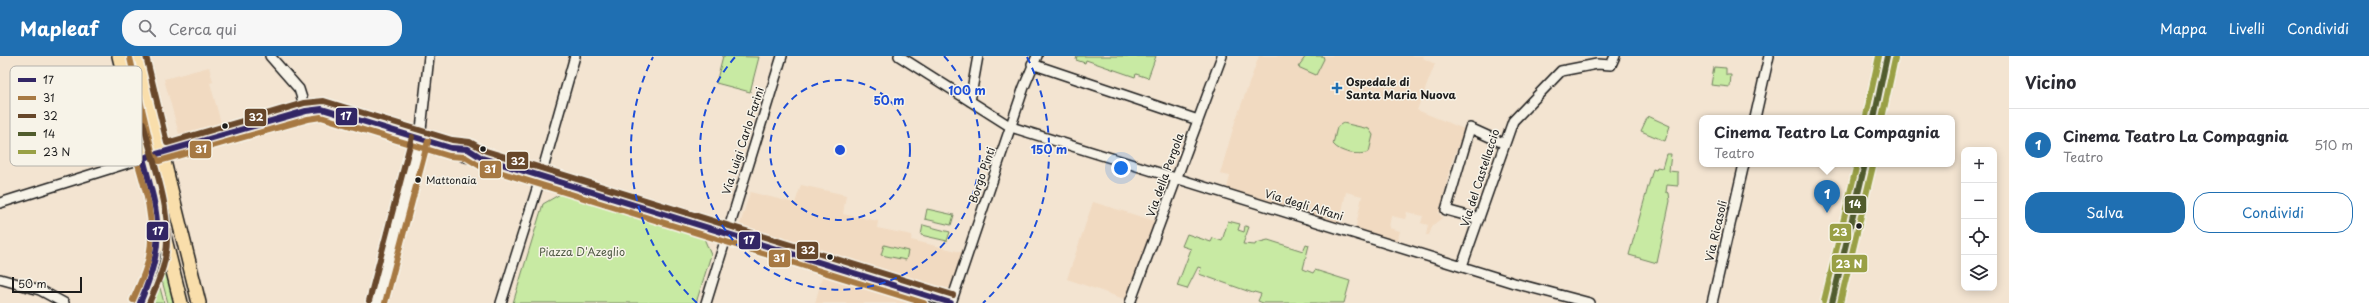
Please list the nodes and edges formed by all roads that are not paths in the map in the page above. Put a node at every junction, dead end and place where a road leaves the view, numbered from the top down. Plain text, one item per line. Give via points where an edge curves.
1 (119, 56) edge
2 (138, 56) edge
3 (270, 56) edge
4 (429, 56) edge
5 (575, 56) edge
6 (782, 56) edge
7 (899, 56) edge
8 (978, 56) edge
9 (1222, 56) edge
10 (1769, 56) edge
11 (1034, 60) edge
12 (1613, 60) edge
13 (121, 66) edge
14 (140, 66) edge
15 (142, 73) edge
16 (970, 100) junction
17 (306, 111) junction
18 (1756, 115) edge
19 (1198, 120) junction
20 (1011, 127) junction
21 (420, 139) junction
22 (1503, 143) junction
23 (161, 153) junction
24 (142, 154) edge
25 (143, 158) junction
26 (118, 166) edge
27 (1743, 167) edge
28 (541, 176) junction
29 (1176, 179) junction
30 (0, 203) edge
31 (1479, 219) junction
32 (159, 221) junction
33 (727, 234) junction
34 (1462, 266) junction
35 (0, 279) edge
36 (53, 300) edge
37 (64, 303) edge
38 (140, 303) edge
39 (181, 303) edge
40 (199, 303) edge
41 (377, 303) edge
42 (501, 303) edge
43 (706, 303) edge
44 (951, 303) edge
45 (1130, 303) edge
46 (1590, 303) edge
47 (1712, 303) edge

1 - 13 main road
2 - 14 main road
3 - 17 street via 299,89
4 - 21 street
5 - 28 street
6 - 33 street, Via Luigi Carlo Farini
7 - 16 street, Via degli Alfani
8 - 16 street
9 - 19 street, Via della Pergola
10 - 18 street
11 - 19 street
11 - 20 street, Borgo Pinti
12 - 22 street, Via del Castellaccio via 1556,74 1512,121
15 - 23 main road
16 - 20 street, Via degli Alfani
17 - 21 street via 315,108
17 - 23 street
19 - 29 street, Via della Pergola
20 - 29 street, Via degli Alfani
20 - 44 street, Borgo Pinti
21 - 28 street via 451,148 459,147 477,153 482,158
21 - 41 street
22 - 31 street, Via del Castellaccio
22 - 31 street via 1470,128 1446,210
23 - 25 street
23 - 40 main road
24 - 25 main road
25 - 32 main road
26 - 30 street
27 - 47 street, Via Ricasoli
28 - 33 street
28 - 42 street
29 - 34 street, Via degli Alfani
29 - 45 street, Via della Pergola
31 - 34 street, Via del Castellaccio
32 - 38 street via 155,264
32 - 39 main road
33 - 43 street, Via Luigi Carlo Farini
33 - 44 street
34 - 46 street, Via degli Alfani
35 - 36 street via 29,286
36 - 37 street

